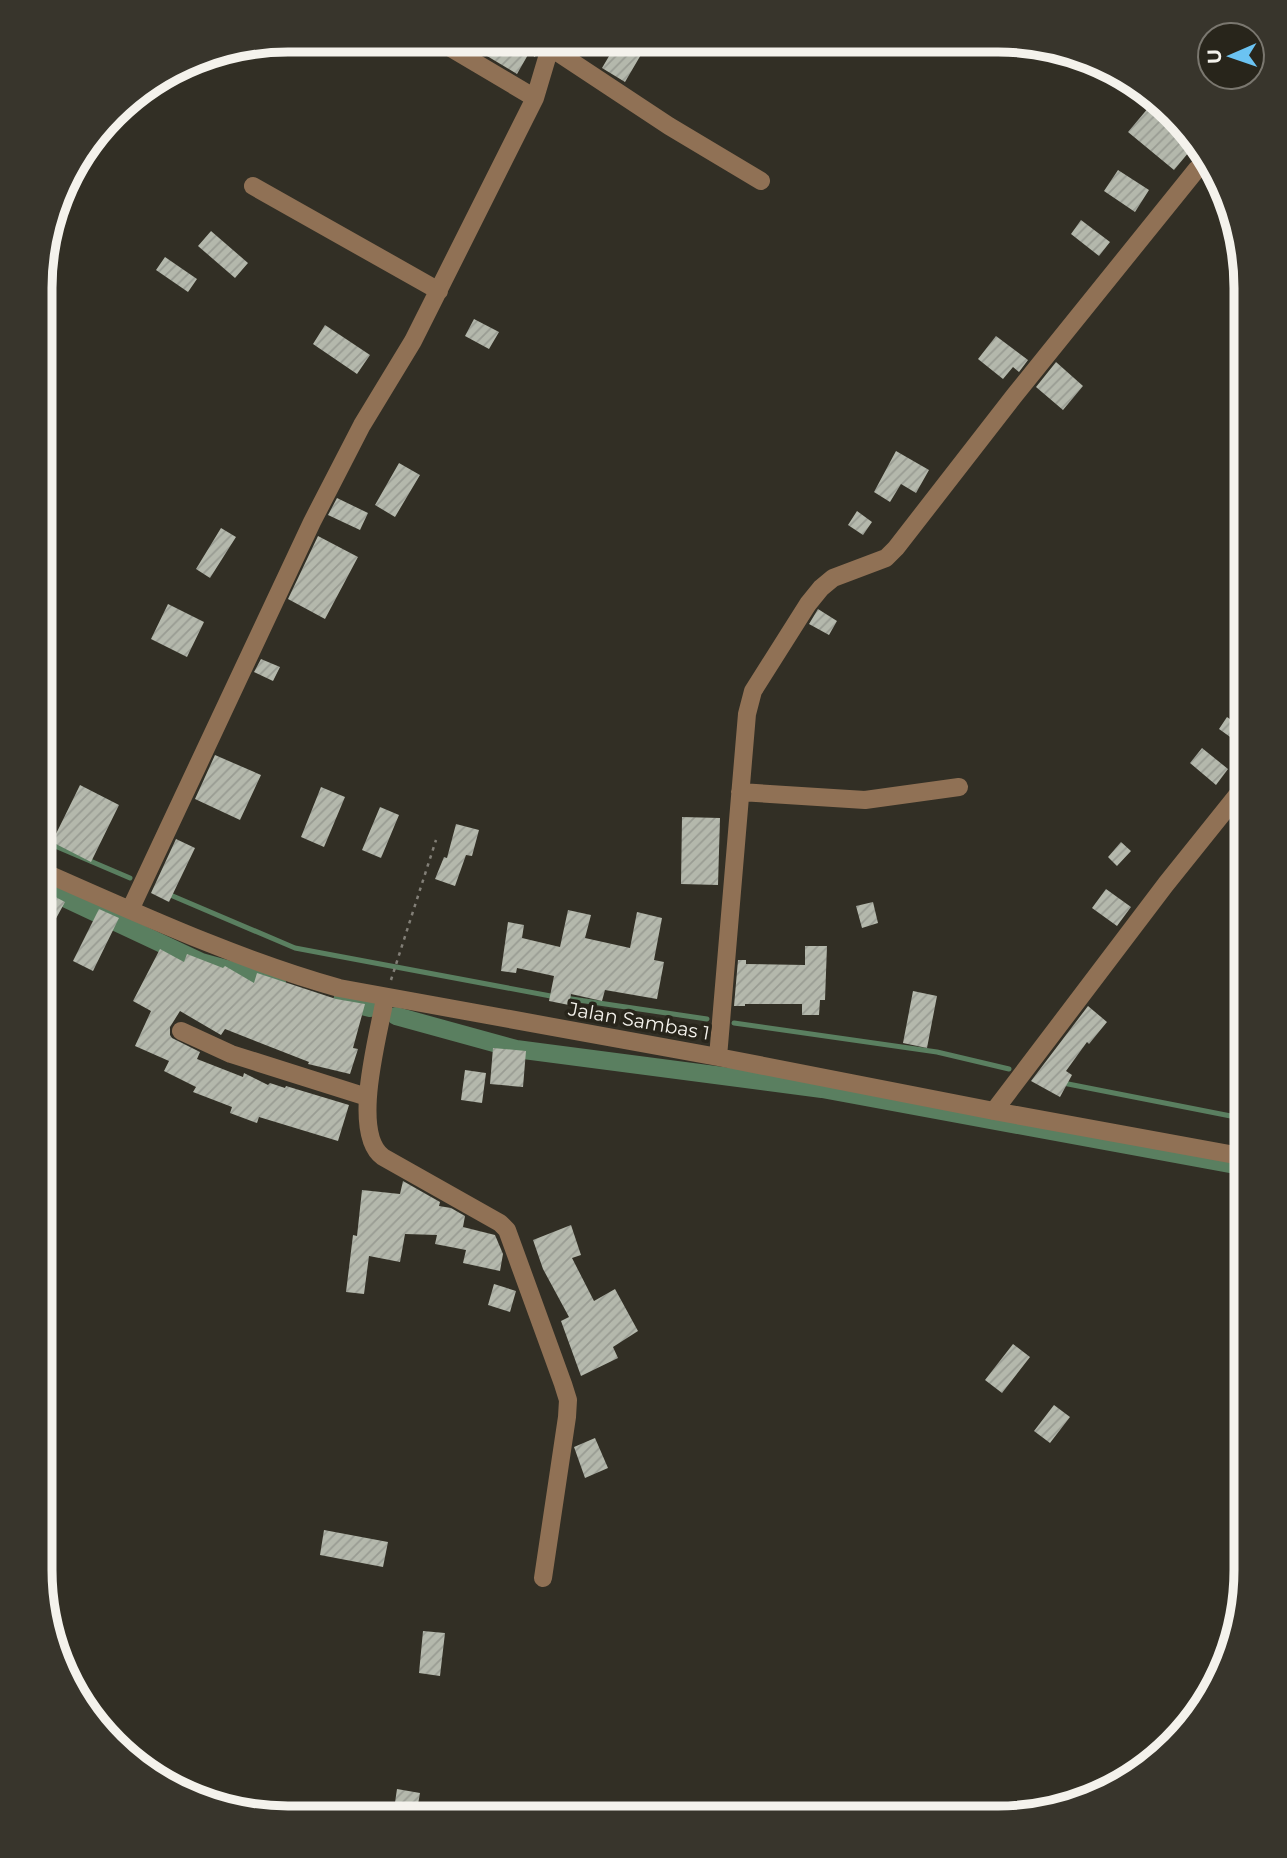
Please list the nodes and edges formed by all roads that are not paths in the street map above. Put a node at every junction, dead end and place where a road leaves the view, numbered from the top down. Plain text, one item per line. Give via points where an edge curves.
1 (458, 52) edge
2 (549, 52) edge
3 (561, 52) edge
4 (535, 98) junction
5 (1197, 169) dead end
6 (761, 181) dead end
7 (253, 186) dead end
8 (439, 291) junction
9 (959, 787) dead end
10 (740, 792) junction
11 (1234, 799) edge
12 (52, 876) edge
13 (130, 910) junction
14 (385, 998) junction
15 (181, 1031) dead end
16 (718, 1057) junction
17 (367, 1097) junction
18 (994, 1111) junction
19 (1234, 1155) edge
20 (543, 1578) dead end

1 - 4 street
2 - 4 street
3 - 6 street via 658,119
4 - 8 street
5 - 10 street via 896,548 875,564 828,582 808,604 753,691
7 - 8 street
8 - 13 street via 312,522
9 - 10 street via 865,800
10 - 16 street
11 - 18 street
12 - 13 street, Jalan Sambas 1
13 - 14 street, Jalan Sambas 1 via 293,975
14 - 16 street, Jalan Sambas 1
14 - 17 street
15 - 17 street via 231,1054
16 - 18 street, Jalan Sambas 1
17 - 20 street via 368,1134 375,1151 500,1223 512,1238 568,1400
18 - 19 street, Jalan Sambas 1

